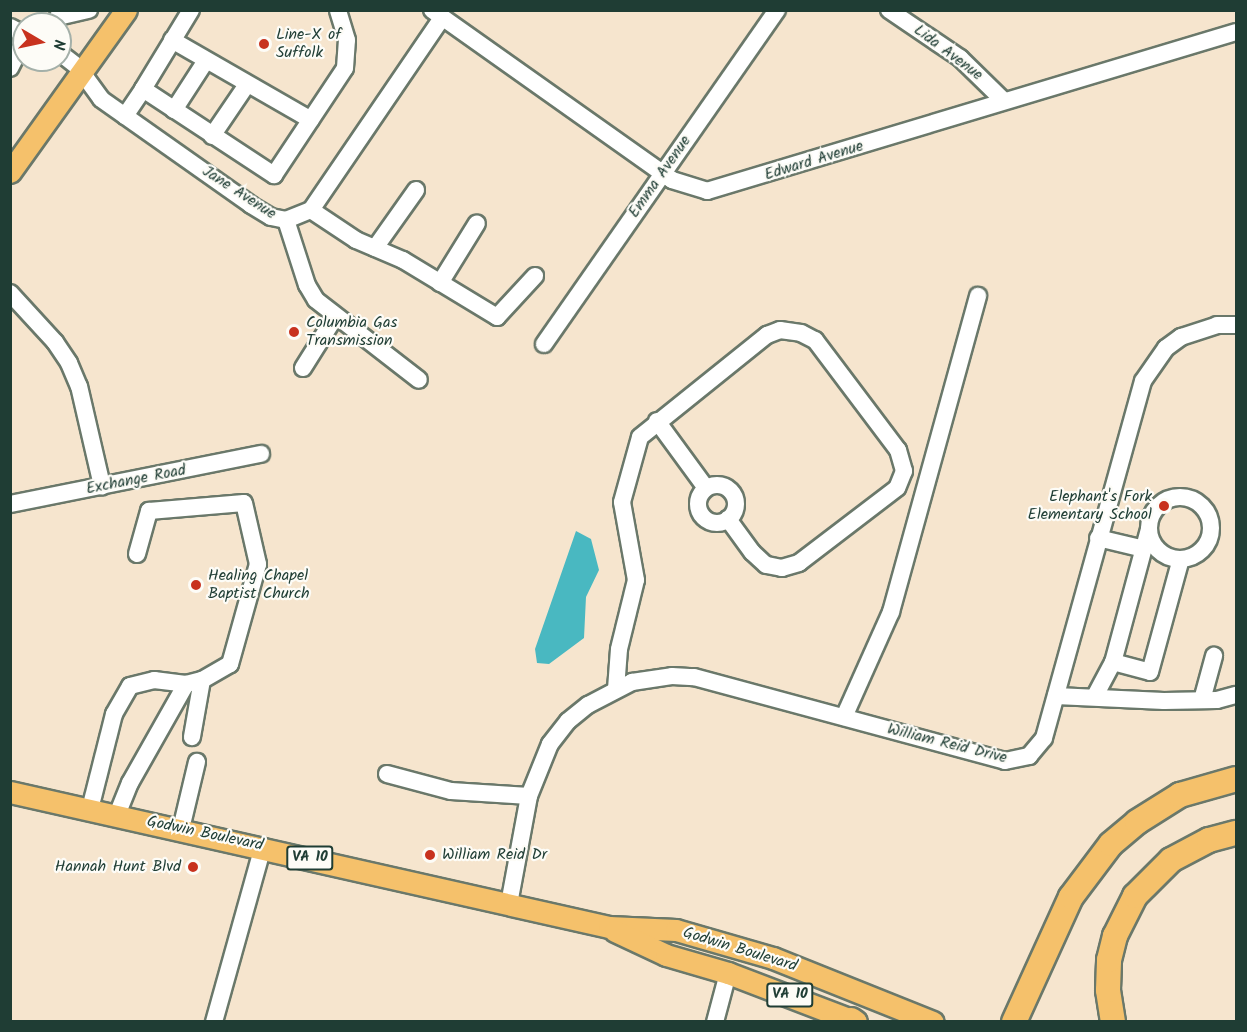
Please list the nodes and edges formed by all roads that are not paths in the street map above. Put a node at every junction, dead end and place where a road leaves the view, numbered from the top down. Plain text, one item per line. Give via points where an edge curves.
1 (89, 10) edge
2 (191, 10) edge
3 (338, 10) edge
4 (777, 10) edge
5 (889, 10) edge
6 (121, 12) edge
7 (72, 13) edge
8 (437, 14) edge
9 (1236, 32) edge
10 (172, 40) junction
11 (205, 62) junction
12 (72, 64) edge
13 (82, 73) junction
14 (246, 86) junction
15 (143, 89) junction
16 (1003, 100) junction
17 (174, 110) junction
18 (125, 116) junction
19 (311, 120) junction
20 (212, 136) junction
21 (10, 172) edge
22 (663, 174) junction
23 (416, 190) dead end
24 (311, 210) junction
25 (286, 220) junction
26 (477, 223) dead end
27 (375, 248) junction
28 (535, 276) dead end
29 (440, 283) junction
30 (10, 293) edge
31 (978, 296) dead end
32 (335, 317) junction
33 (1236, 325) edge
34 (544, 344) dead end
35 (303, 368) dead end
36 (419, 380) dead end
37 (657, 421) junction
38 (261, 454) dead end
39 (102, 486) junction
40 (706, 488) junction
41 (10, 504) edge
42 (728, 519) junction
43 (1149, 529) junction
44 (1098, 538) junction
45 (1144, 549) junction
46 (137, 554) dead end
47 (1181, 559) junction
48 (1214, 656) dead end
49 (1113, 662) junction
50 (194, 682) junction
51 (616, 689) junction
52 (1236, 695) edge
53 (1056, 696) junction
54 (1095, 696) junction
55 (1202, 700) junction
56 (844, 717) junction
57 (192, 737) dead end
58 (197, 762) dead end
59 (387, 774) dead end
60 (1236, 779) edge
61 (10, 792) edge
62 (529, 796) junction
63 (90, 809) junction
64 (117, 815) junction
65 (181, 829) junction
66 (1236, 833) edge
67 (263, 847) junction
68 (509, 904) junction
69 (609, 927) junction
70 (728, 973) junction
71 (716, 1021) edge
72 (854, 1021) edge
73 (214, 1022) edge
74 (933, 1022) edge
75 (1014, 1022) edge
76 (1113, 1022) edge

1 - 7 street
2 - 10 street
3 - 19 street via 347,40 345,69
4 - 22 street, Emma Avenue
5 - 16 street, Lida Avenue via 960,58
6 - 13 main road
8 - 22 street, Edward Avenue
8 - 24 street
9 - 16 street, Edward Avenue
10 - 11 street
10 - 15 street
11 - 14 street
11 - 17 street
12 - 13 street, Jane Avenue
13 - 18 street, Jane Avenue via 101,99
13 - 21 main road
14 - 19 street
14 - 20 street
15 - 17 street
15 - 18 street
16 - 22 street, Edward Avenue via 721,189 689,188
17 - 20 street
18 - 25 street, Jane Avenue via 251,205 271,217
19 - 20 street via 274,175
22 - 34 street, Emma Avenue
23 - 27 street
24 - 25 street
24 - 27 street
25 - 32 street, Jane Avenue via 307,285
26 - 29 street
27 - 29 street
28 - 29 street via 496,317
30 - 39 street via 56,342 69,363 79,387
31 - 56 street via 893,604
32 - 35 street
32 - 36 street, Jane Avenue
33 - 44 street, William Reid Drive via 1217,325 1180,337 1152,365
37 - 40 street
37 - 42 street via 767,335 780,330 815,340 898,450 904,471 897,488 799,563 782,568 766,565
37 - 51 street via 640,437 622,502 636,580 619,649
38 - 39 street, Exchange Road
39 - 41 street, Exchange Road
40 - 42 street via 724,486 734,496 735,508
40 - 42 street via 698,504 702,515 717,523
43 - 45 street
43 - 47 street via 1163,554
43 - 47 street via 1154,510 1169,498 1179,496 1198,502 1210,517 1210,537 1199,553
44 - 45 street
44 - 53 street, William Reid Drive
45 - 49 street
46 - 50 street via 149,511 244,503 258,564 230,664
47 - 49 street via 1150,672
48 - 55 street
49 - 54 street
50 - 57 street
50 - 63 street via 141,681 120,698
50 - 64 street via 130,783
51 - 56 street, William Reid Drive via 649,678 694,677
51 - 62 street, William Reid Drive via 567,721 550,744
52 - 55 street
53 - 54 street
53 - 56 street, William Reid Drive via 1044,738 1033,752 1017,760 1005,761 940,745
54 - 55 street
58 - 65 street
59 - 62 street via 451,791
60 - 75 highway via 1180,795 1111,844 1071,897
61 - 63 main road, Godwin Boulevard / VA 10
62 - 68 street, William Reid Drive
63 - 64 main road, Godwin Boulevard / VA 10
64 - 65 main road, Godwin Boulevard / VA 10
65 - 67 main road, Godwin Boulevard / VA 10
66 - 76 highway via 1209,840 1171,860 1136,896 1115,936 1109,960
67 - 68 main road, Godwin Boulevard / VA 10
67 - 73 street
68 - 69 main road, Godwin Boulevard / VA 10
69 - 70 main road, Godwin Boulevard / VA 10 via 666,956
69 - 74 main road, Godwin Boulevard / VA 10 via 676,930 704,938 831,980
70 - 71 street
70 - 72 main road, Godwin Boulevard / VA 10

